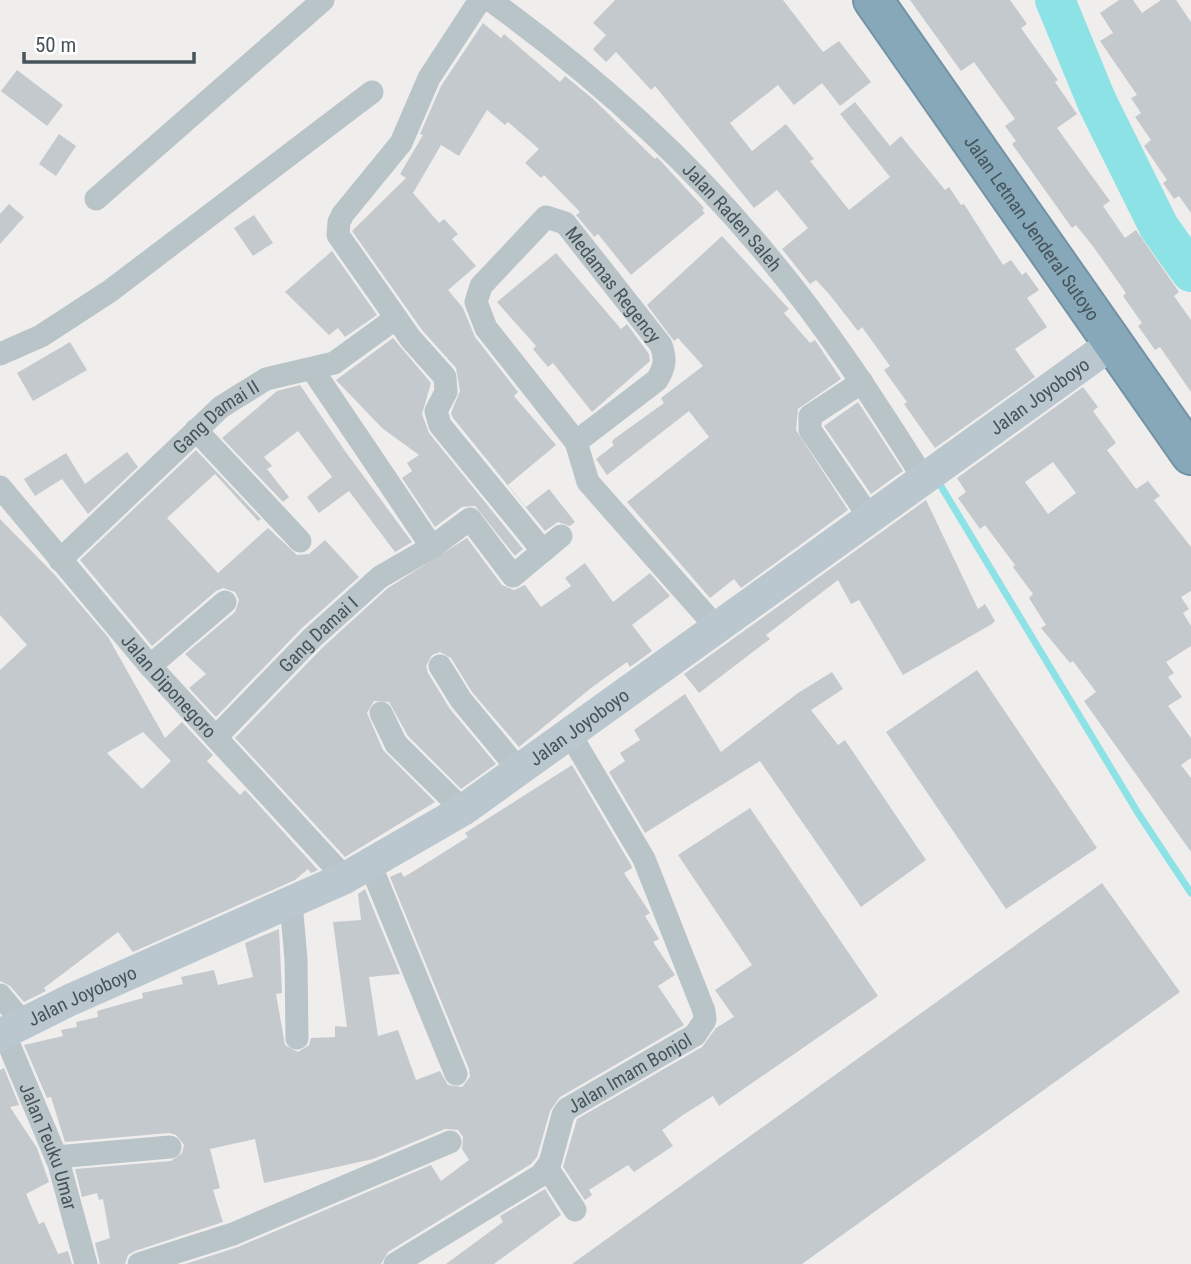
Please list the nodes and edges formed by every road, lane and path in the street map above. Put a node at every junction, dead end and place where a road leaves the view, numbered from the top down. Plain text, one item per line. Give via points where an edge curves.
1 (323, 0) edge
2 (480, 0) edge
3 (490, 0) edge
4 (873, 0) edge
5 (372, 92) dead end
6 (96, 199) dead end
7 (396, 318) junction
8 (1113, 343) junction
9 (0, 354) edge
10 (312, 369) junction
11 (862, 382) junction
12 (196, 430) junction
13 (576, 442) junction
14 (1187, 442) edge
15 (936, 470) junction
16 (0, 487) edge
17 (870, 518) junction
18 (561, 536) dead end
19 (300, 541) dead end
20 (432, 547) junction
21 (542, 551) junction
22 (60, 559) junction
23 (225, 602) dead end
24 (717, 628) junction
25 (150, 666) junction
26 (440, 666) dead end
27 (381, 713) dead end
28 (570, 734) junction
29 (216, 737) junction
30 (519, 770) junction
31 (463, 810) junction
32 (357, 871) junction
33 (291, 903) junction
34 (0, 995) edge
35 (9, 1030) edge
36 (297, 1038) dead end
37 (456, 1074) dead end
38 (450, 1142) dead end
39 (170, 1147) dead end
40 (56, 1157) junction
41 (548, 1169) junction
42 (575, 1210) dead end
43 (424, 1256) edge
44 (86, 1264) edge
45 (139, 1264) edge
46 (395, 1264) edge

1 - 6 street
2 - 7 street via 429,78 401,143 339,222 342,244
3 - 11 street, Jalan Raden Saleh via 580,68 674,153 766,254
4 - 8 highway, Jalan Letnan Jenderal Sutoyo
5 - 9 street via 110,291 41,336
7 - 10 street, Gang Damai II via 334,363
7 - 21 street via 445,377 446,392 436,411 440,425
8 - 14 highway, Jalan Letnan Jenderal Sutoyo
8 - 15 street, Jalan Joyoboyo
10 - 12 street, Gang Damai II via 266,379 221,407
10 - 20 street
11 - 15 street, Jalan Raden Saleh
11 - 17 street via 808,421
12 - 19 street
12 - 22 street, Gang Damai II
13 - 13 street, Medamas Regency via 657,380 665,355 565,223 546,217 481,286 476,302 486,328
13 - 24 street, Medamas Regency via 588,482
15 - 17 street, Jalan Joyoboyo
16 - 22 street, Jalan Diponegoro
17 - 24 street, Jalan Joyoboyo
18 - 21 street
20 - 21 street, Gang Damai I via 470,519 512,575
20 - 29 street, Gang Damai I via 380,577 312,638
22 - 25 street, Jalan Diponegoro
23 - 25 street
24 - 28 street, Jalan Joyoboyo
25 - 29 street, Jalan Diponegoro
26 - 30 street via 461,700
27 - 31 street via 396,744
28 - 30 street, Jalan Joyoboyo
28 - 41 street, Jalan Imam Bonjol via 644,859 705,1020 695,1035 567,1109
29 - 32 street, Jalan Diponegoro
30 - 31 street, Jalan Joyoboyo
31 - 32 street, Jalan Joyoboyo
32 - 33 street, Jalan Joyoboyo
32 - 37 street
33 - 35 street, Jalan Joyoboyo
33 - 36 street
34 - 35 street, Jalan Teuku Umar
35 - 40 street, Jalan Teuku Umar
38 - 45 street via 233,1234
39 - 40 street
40 - 44 street, Jalan Teuku Umar
41 - 42 street
41 - 43 street
43 - 46 street

